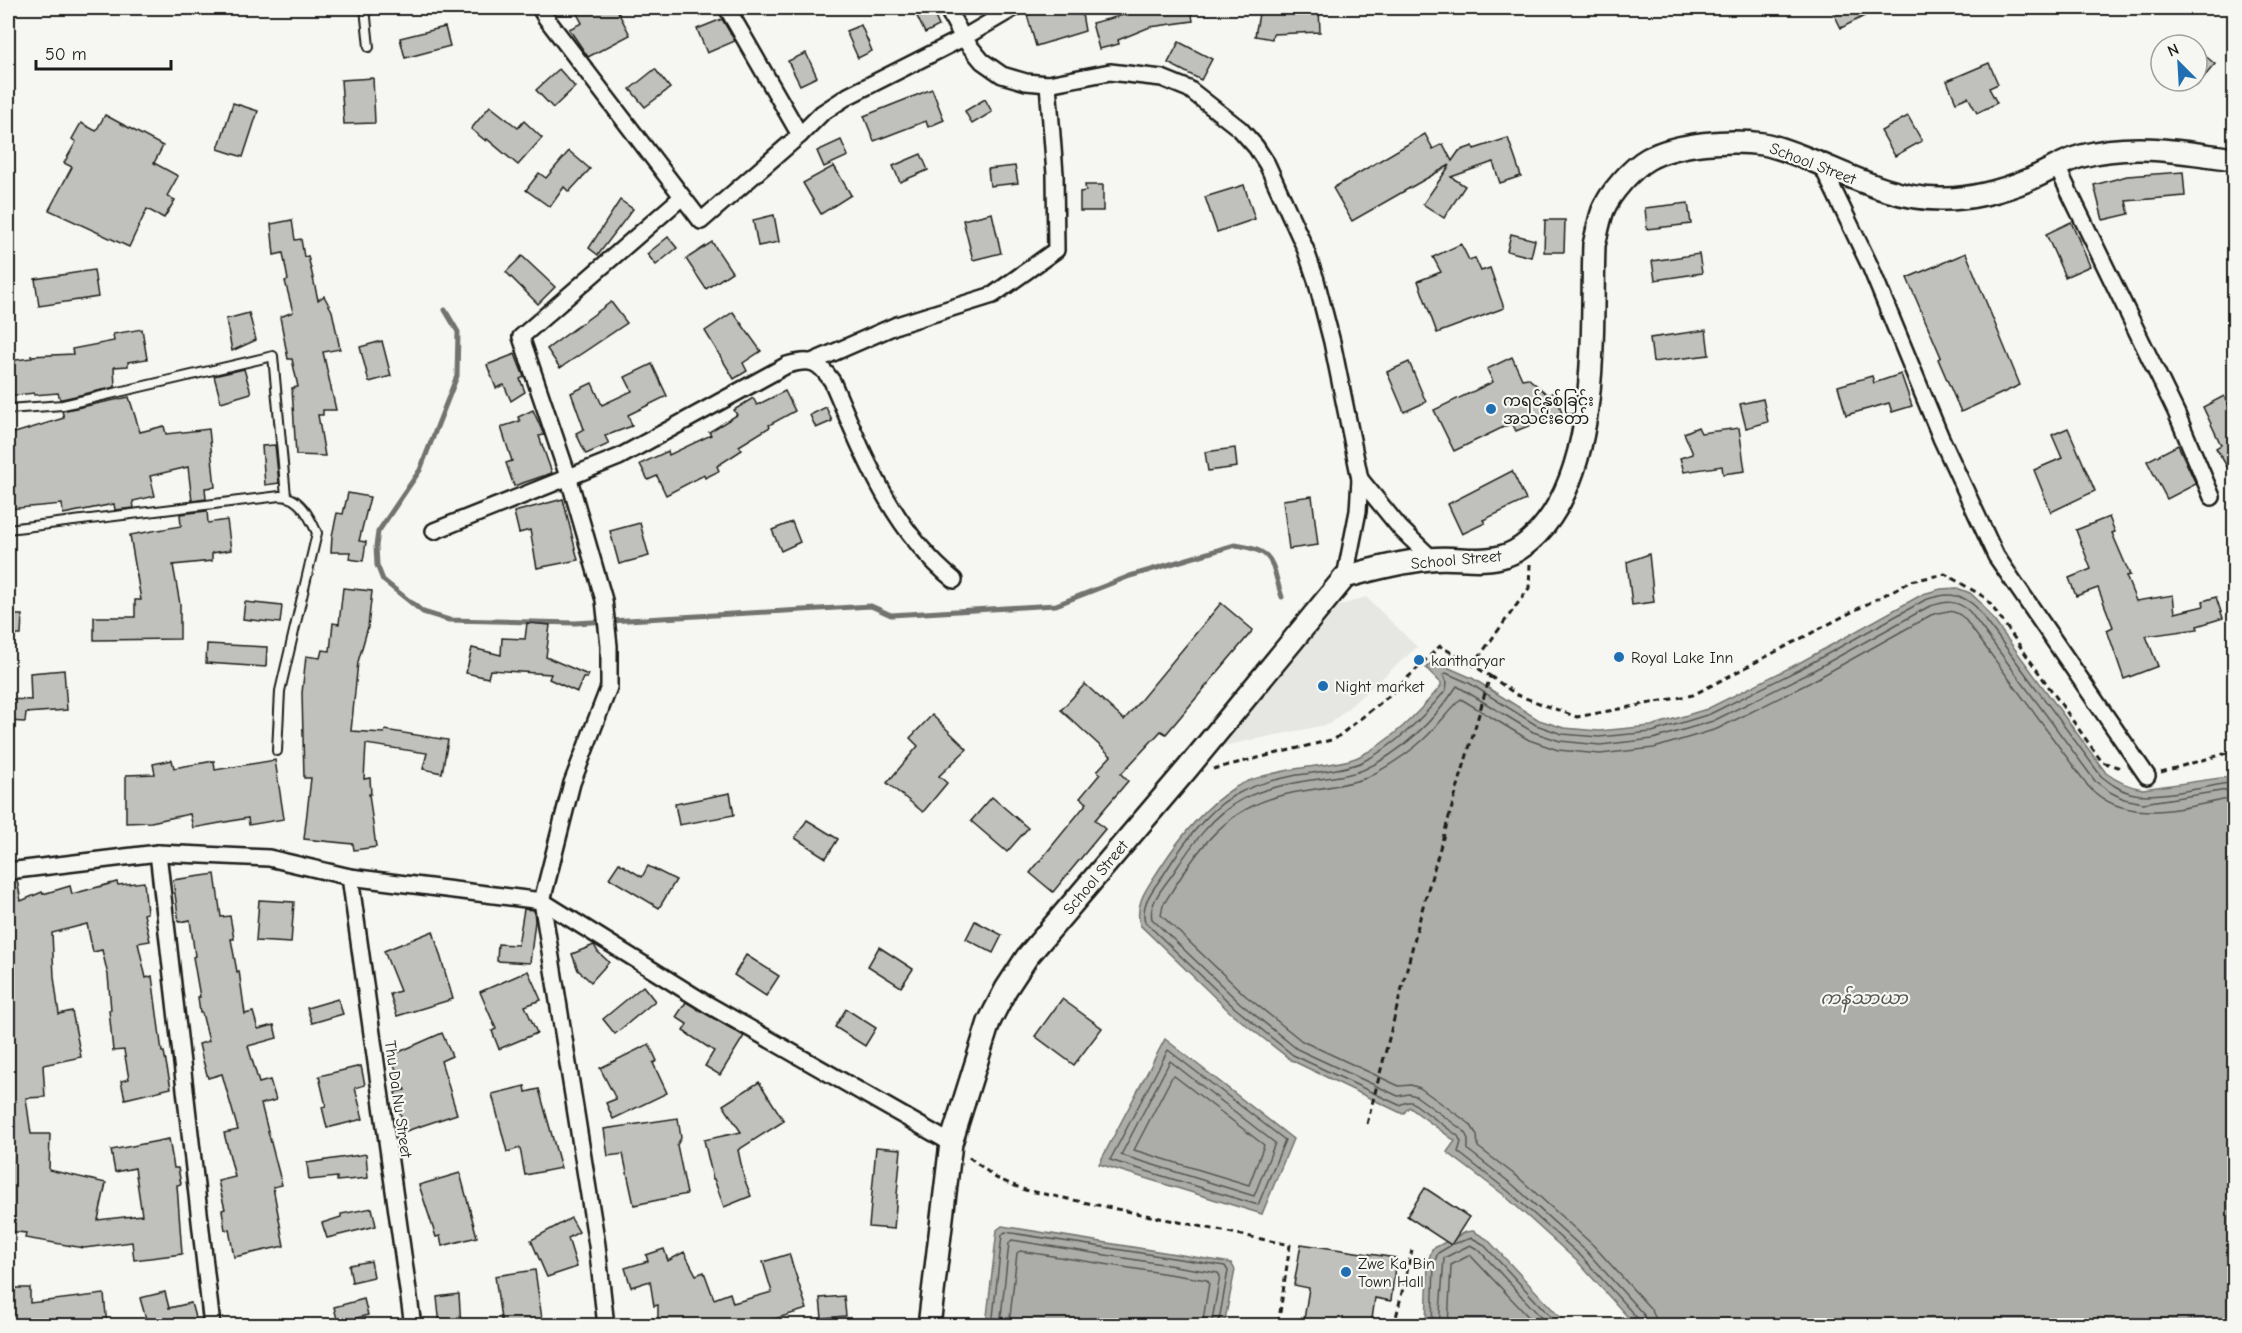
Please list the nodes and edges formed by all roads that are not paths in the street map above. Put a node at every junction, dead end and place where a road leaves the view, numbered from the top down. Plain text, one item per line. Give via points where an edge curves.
1 (365, 8) edge
2 (540, 8) edge
3 (727, 8) edge
4 (947, 8) edge
5 (1014, 8) edge
6 (963, 38) junction
7 (369, 47) dead end
8 (1048, 84) junction
9 (800, 135) junction
10 (2235, 159) edge
11 (1821, 164) junction
12 (2057, 167) junction
13 (682, 197) junction
14 (812, 362) junction
15 (8, 409) edge
16 (569, 478) junction
17 (1360, 478) junction
18 (286, 496) junction
19 (2212, 497) dead end
20 (8, 529) edge
21 (434, 531) dead end
22 (1432, 558) junction
23 (1345, 577) junction
24 (954, 580) dead end
25 (277, 751) dead end
26 (2147, 776) road end
27 (158, 853) junction
28 (8, 872) edge
29 (350, 877) junction
30 (542, 901) junction
31 (951, 1143) junction
32 (212, 1326) edge
33 (413, 1326) edge
34 (606, 1326) edge
35 (929, 1326) edge

1 - 7 lane
2 - 13 street
3 - 9 street
4 - 6 street
5 - 6 street
6 - 8 street via 982,62 1002,75
6 - 9 street via 848,96 822,113
8 - 14 street via 1056,250 993,295 897,325
8 - 17 street via 1110,72 1162,78 1189,89 1240,129 1256,147 1305,248 1316,280
9 - 13 street via 701,221
10 - 12 street, School Street via 2142,147 2079,156
11 - 12 street, School Street via 1901,194 1940,200 1965,198 2026,181
11 - 22 street, School Street via 1764,144 1704,144 1646,159 1616,188 1604,208 1594,245 1590,371 1583,437 1566,492 1548,523 1521,549 1506,556
11 - 26 street via 1870,266 1941,438 1996,556
12 - 19 street via 2176,412
13 - 16 street via 521,337
14 - 16 street via 787,365 619,457
14 - 24 street via 824,369 832,381 872,474 911,537
15 - 18 lane via 63,405 273,356
16 - 21 street
16 - 30 street via 604,600 609,687 572,783
17 - 22 street via 1400,528
17 - 23 street
18 - 20 lane
18 - 25 lane via 306,510 317,533 280,691
22 - 23 street, School Street
23 - 31 street, School Street via 1027,957 989,1022
27 - 28 street
27 - 29 street via 269,858
27 - 32 street
29 - 30 street
29 - 33 street, Thu Da Nu Street
30 - 31 street via 707,1004
30 - 34 street via 597,1245
31 - 35 street, School Street

